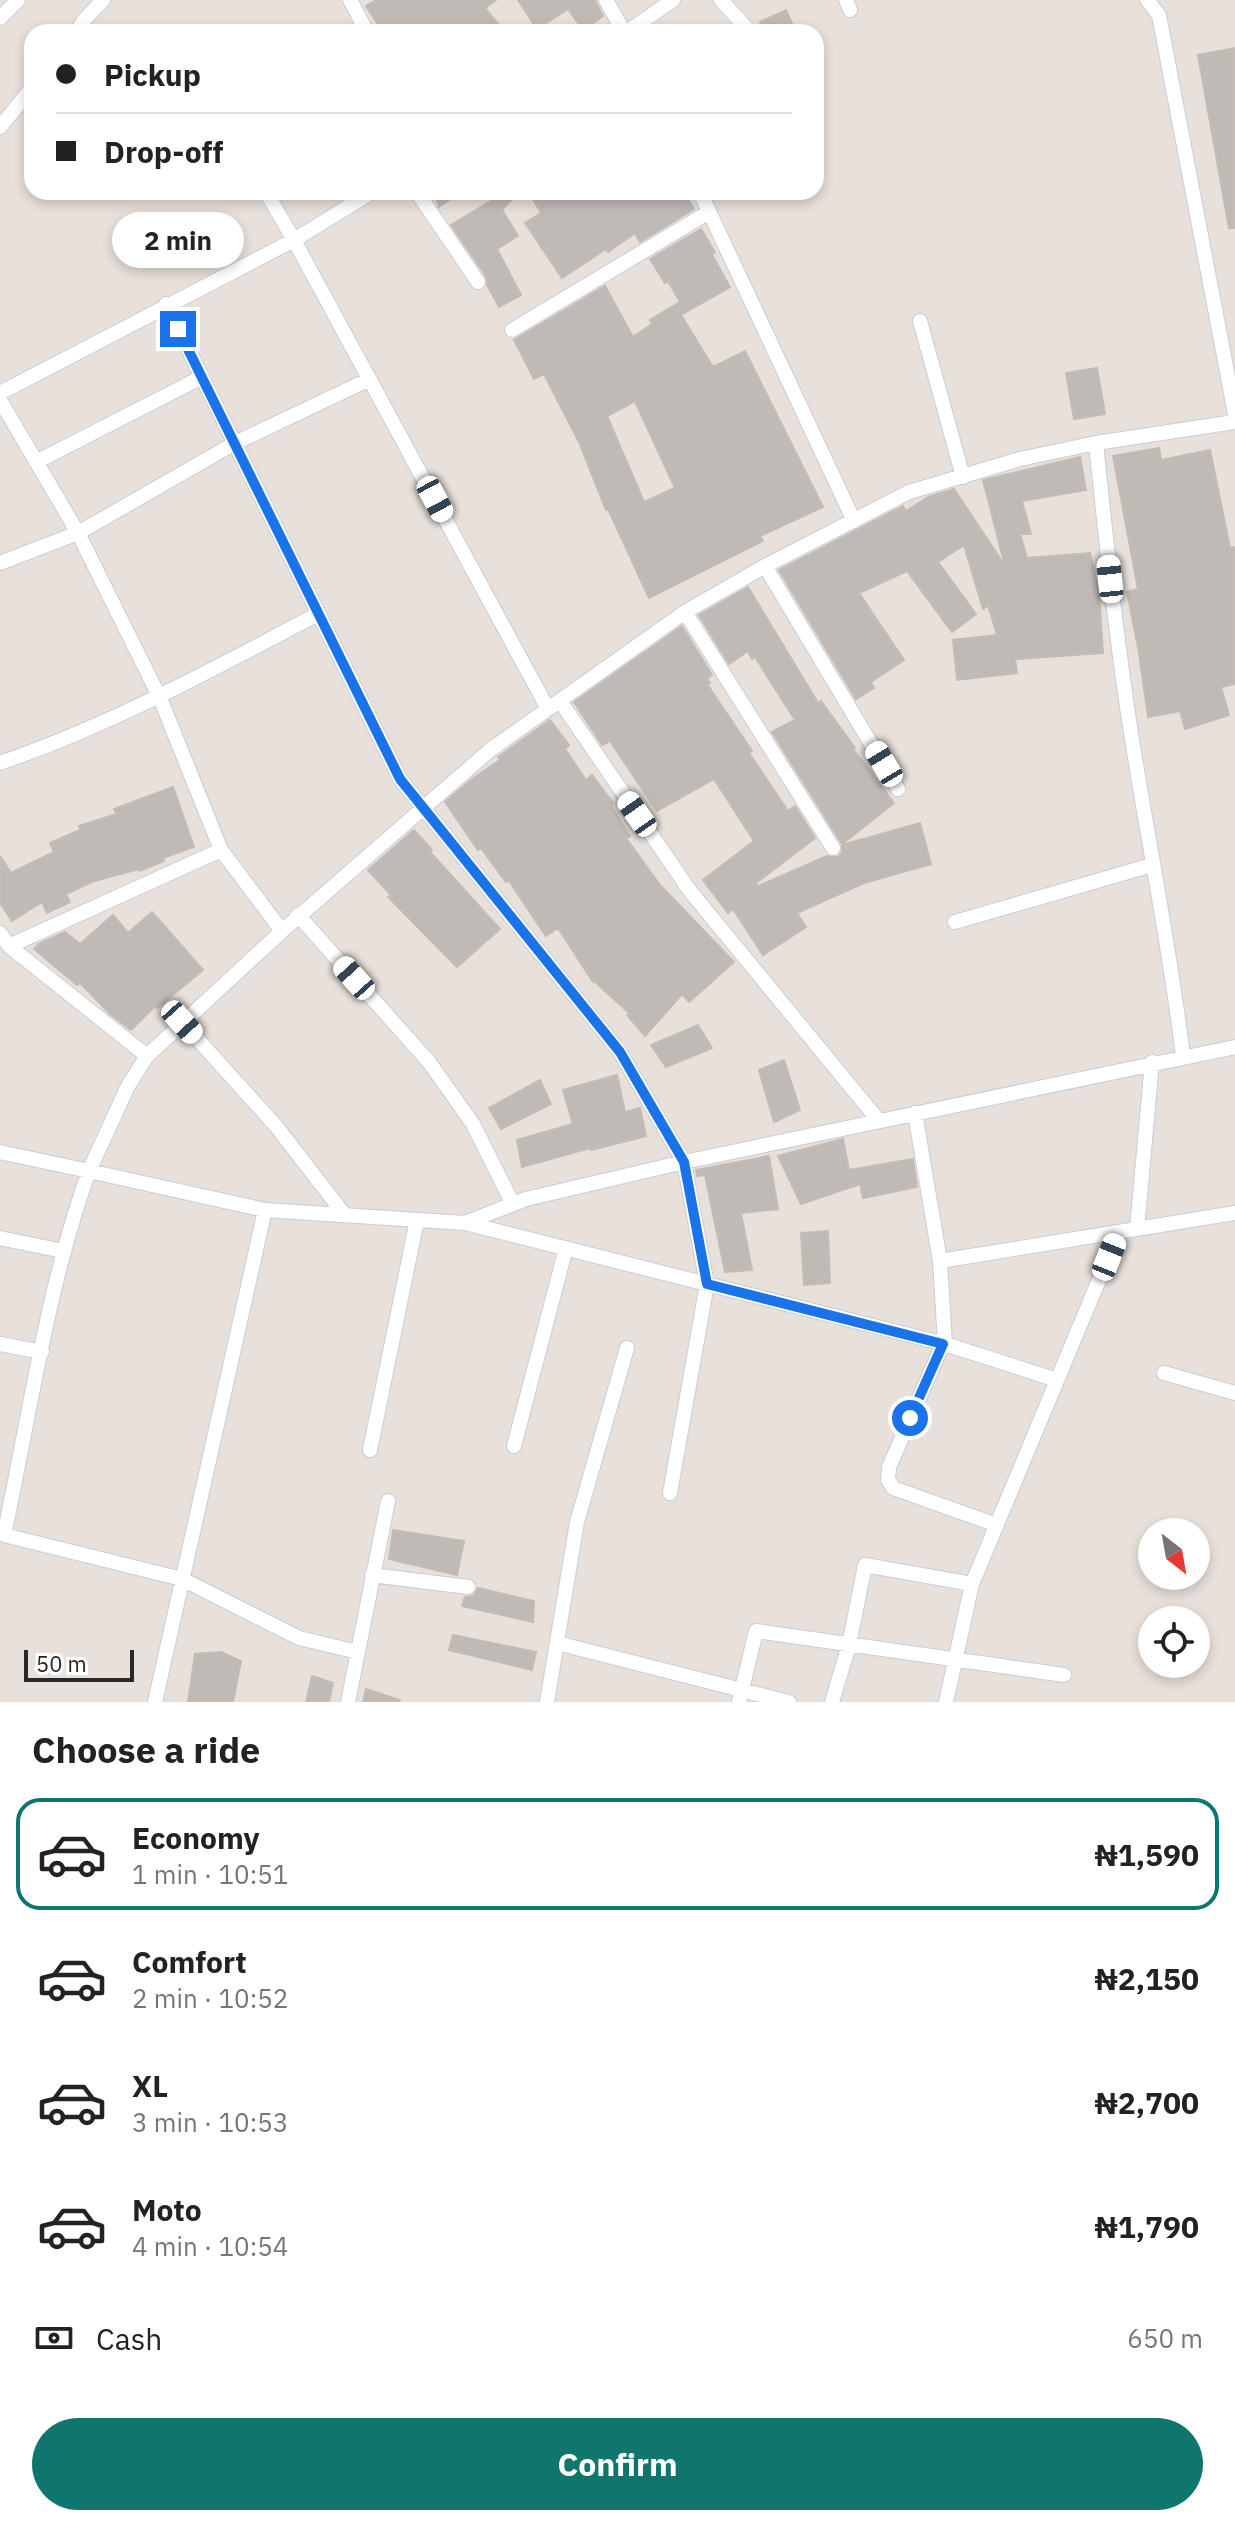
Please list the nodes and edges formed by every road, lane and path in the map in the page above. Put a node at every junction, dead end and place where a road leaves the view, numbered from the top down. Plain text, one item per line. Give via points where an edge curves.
1 (18, 0) edge
2 (103, 0) edge
3 (350, 0) edge
4 (606, 0) edge
5 (673, 0) edge
6 (721, 0) edge
7 (1147, 0) edge
8 (0, 18) edge
9 (84, 24) edge
10 (363, 24) edge
11 (621, 24) edge
12 (638, 24) edge
13 (743, 24) edge
14 (24, 98) edge
15 (0, 127) edge
16 (271, 200) edge
17 (359, 200) edge
18 (422, 200) edge
19 (704, 200) edge
20 (709, 212) junction
21 (294, 240) junction
22 (478, 282) dead end
23 (166, 304) junction
24 (920, 321) dead end
25 (512, 330) dead end
26 (202, 377) junction
27 (370, 379) junction
28 (0, 393) edge
29 (0, 400) edge
30 (1235, 414) edge
31 (1235, 422) edge
32 (235, 443) junction
33 (1096, 443) junction
34 (36, 462) junction
35 (963, 477) junction
36 (854, 521) junction
37 (78, 533) junction
38 (0, 563) edge
39 (765, 566) junction
40 (685, 612) junction
41 (318, 614) junction
42 (160, 698) junction
43 (554, 705) junction
44 (0, 763) edge
45 (898, 789) dead end
46 (423, 808) junction
47 (833, 848) dead end
48 (221, 850) junction
49 (1152, 865) junction
50 (298, 915) junction
51 (955, 922) dead end
52 (282, 931) junction
53 (0, 933) edge
54 (9, 946) junction
55 (182, 1022) junction
56 (1235, 1047) edge
57 (147, 1056) junction
58 (1183, 1056) junction
59 (1152, 1062) junction
60 (915, 1113) junction
61 (879, 1121) junction
62 (0, 1152) edge
63 (684, 1162) junction
64 (89, 1171) junction
65 (513, 1204) junction
66 (265, 1210) junction
67 (1235, 1213) edge
68 (344, 1214) junction
69 (417, 1220) junction
70 (465, 1223) junction
71 (1137, 1229) junction
72 (1119, 1232) junction
73 (0, 1238) edge
74 (566, 1248) junction
75 (63, 1251) junction
76 (940, 1261) junction
77 (707, 1284) junction
78 (0, 1344) edge
79 (944, 1344) junction
80 (627, 1348) dead end
81 (42, 1352) junction
82 (1164, 1373) dead end
83 (1057, 1380) junction
84 (1235, 1393) edge
85 (514, 1446) dead end
86 (370, 1450) dead end
87 (670, 1493) dead end
88 (388, 1501) dead end
89 (997, 1525) junction
90 (2, 1534) edge
91 (372, 1575) junction
92 (182, 1579) junction
93 (972, 1584) junction
94 (468, 1587) dead end
95 (557, 1643) junction
96 (849, 1645) junction
97 (358, 1652) junction
98 (955, 1660) junction
99 (1064, 1675) dead end
100 (740, 1696) edge
101 (155, 1702) edge
102 (348, 1702) edge
103 (547, 1702) edge
104 (789, 1702) edge
105 (832, 1702) edge
106 (946, 1702) edge

1 - 8 street
2 - 9 street
3 - 10 street
4 - 11 street
5 - 12 street
6 - 13 street
7 - 30 street via 1159,15
14 - 15 street
16 - 21 street
17 - 21 street
18 - 22 street
19 - 20 street
20 - 25 street
20 - 36 street
21 - 23 street
21 - 27 street
23 - 26 street
23 - 28 street
24 - 35 street
26 - 32 street
26 - 34 street
27 - 32 street
27 - 43 street
29 - 34 street
31 - 33 street
32 - 37 street
32 - 41 street
33 - 35 street
33 - 49 street via 1115,621
34 - 37 street
35 - 36 street via 909,492
36 - 39 street
37 - 38 street
37 - 42 street
39 - 40 street
39 - 45 street
40 - 43 street
40 - 47 street
41 - 42 street
41 - 46 street via 400,779
42 - 44 street
42 - 48 street
43 - 46 street via 490,750
43 - 61 street via 690,891
46 - 50 street
46 - 63 street via 620,1052
48 - 52 street
48 - 54 street
49 - 51 street
49 - 58 street
50 - 52 street
50 - 65 street via 429,1062 473,1124
52 - 55 street
53 - 54 street
54 - 57 street
55 - 57 street
55 - 68 street via 276,1126
56 - 58 street
57 - 64 street
58 - 59 street
59 - 60 street
59 - 71 street
60 - 61 street
60 - 76 street
61 - 63 street
62 - 64 street
63 - 65 street
63 - 77 street
64 - 66 street
64 - 75 street
65 - 70 street
66 - 68 street
66 - 92 street
67 - 71 street
68 - 69 street
69 - 70 street
69 - 86 street
70 - 74 street
71 - 72 street
72 - 76 street
72 - 83 street
73 - 75 street
74 - 77 street
74 - 85 street
75 - 81 street
76 - 79 street
77 - 79 street
77 - 87 street
78 - 81 street
79 - 83 street
79 - 89 street via 888,1479 893,1488
80 - 95 street via 577,1522
81 - 90 street
82 - 84 street
83 - 89 street
88 - 91 street
89 - 93 street
90 - 92 street
91 - 94 street
91 - 97 street
92 - 97 street via 299,1638
92 - 101 street
93 - 96 street via 865,1565
93 - 98 street
95 - 100 street
95 - 103 street
96 - 98 street
96 - 100 street via 756,1631
96 - 105 street
97 - 102 street
98 - 99 street
98 - 106 street
100 - 104 street

